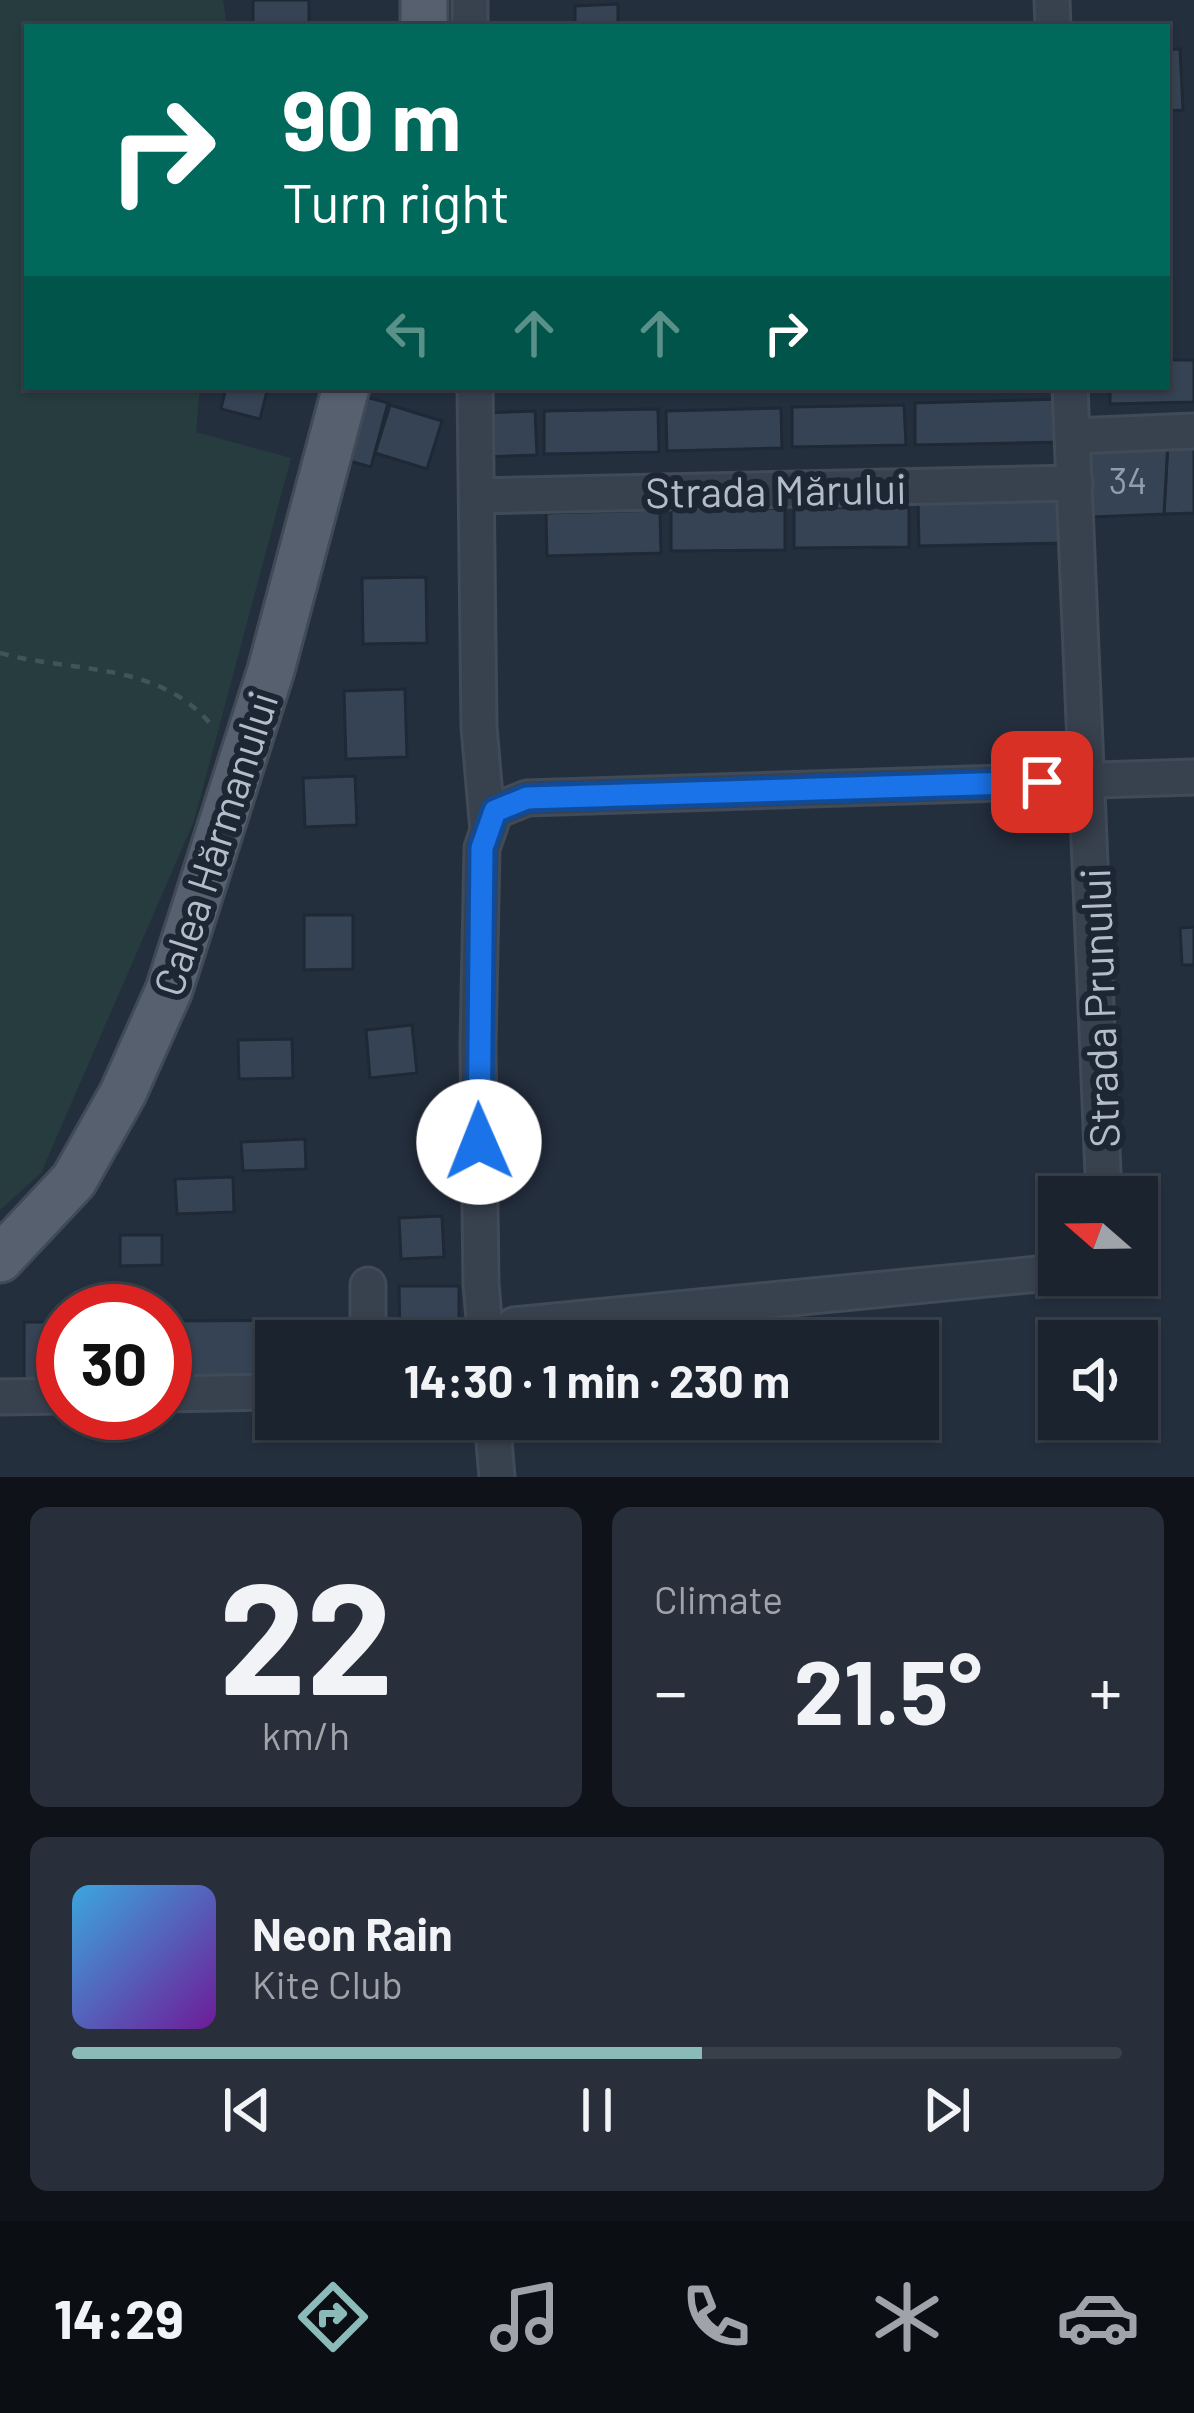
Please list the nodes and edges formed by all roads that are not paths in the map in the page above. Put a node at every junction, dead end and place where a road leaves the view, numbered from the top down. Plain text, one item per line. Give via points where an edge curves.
1 (345, 390) edge
2 (475, 390) edge
3 (1070, 390) edge
4 (1194, 431) edge
5 (1072, 436) junction
6 (1075, 483) junction
7 (476, 496) junction
8 (1194, 777) edge
9 (1089, 780) junction
10 (488, 831) junction
11 (1104, 1176) edge
12 (0, 1259) edge
13 (1038, 1274) edge
14 (368, 1285) dead end
15 (368, 1320) edge
16 (495, 1320) edge
17 (619, 1320) edge
18 (255, 1392) edge
19 (192, 1394) edge
20 (0, 1396) edge
21 (36, 1396) edge
22 (494, 1440) edge
23 (497, 1477) edge

1 - 12 main road, Calea Hărmanului via 242,765 169,990 74,1180
2 - 7 street
3 - 5 street, Strada Prunului
4 - 5 street
5 - 6 street, Strada Prunului
6 - 7 street, Strada Mărului
6 - 9 street, Strada Prunului
7 - 10 street
8 - 9 street
9 - 10 street via 527,798 495,811
9 - 11 street, Strada Prunului
10 - 16 street via 478,1047 481,1284
13 - 17 street
14 - 15 street
18 - 19 street
20 - 21 street
22 - 23 street

